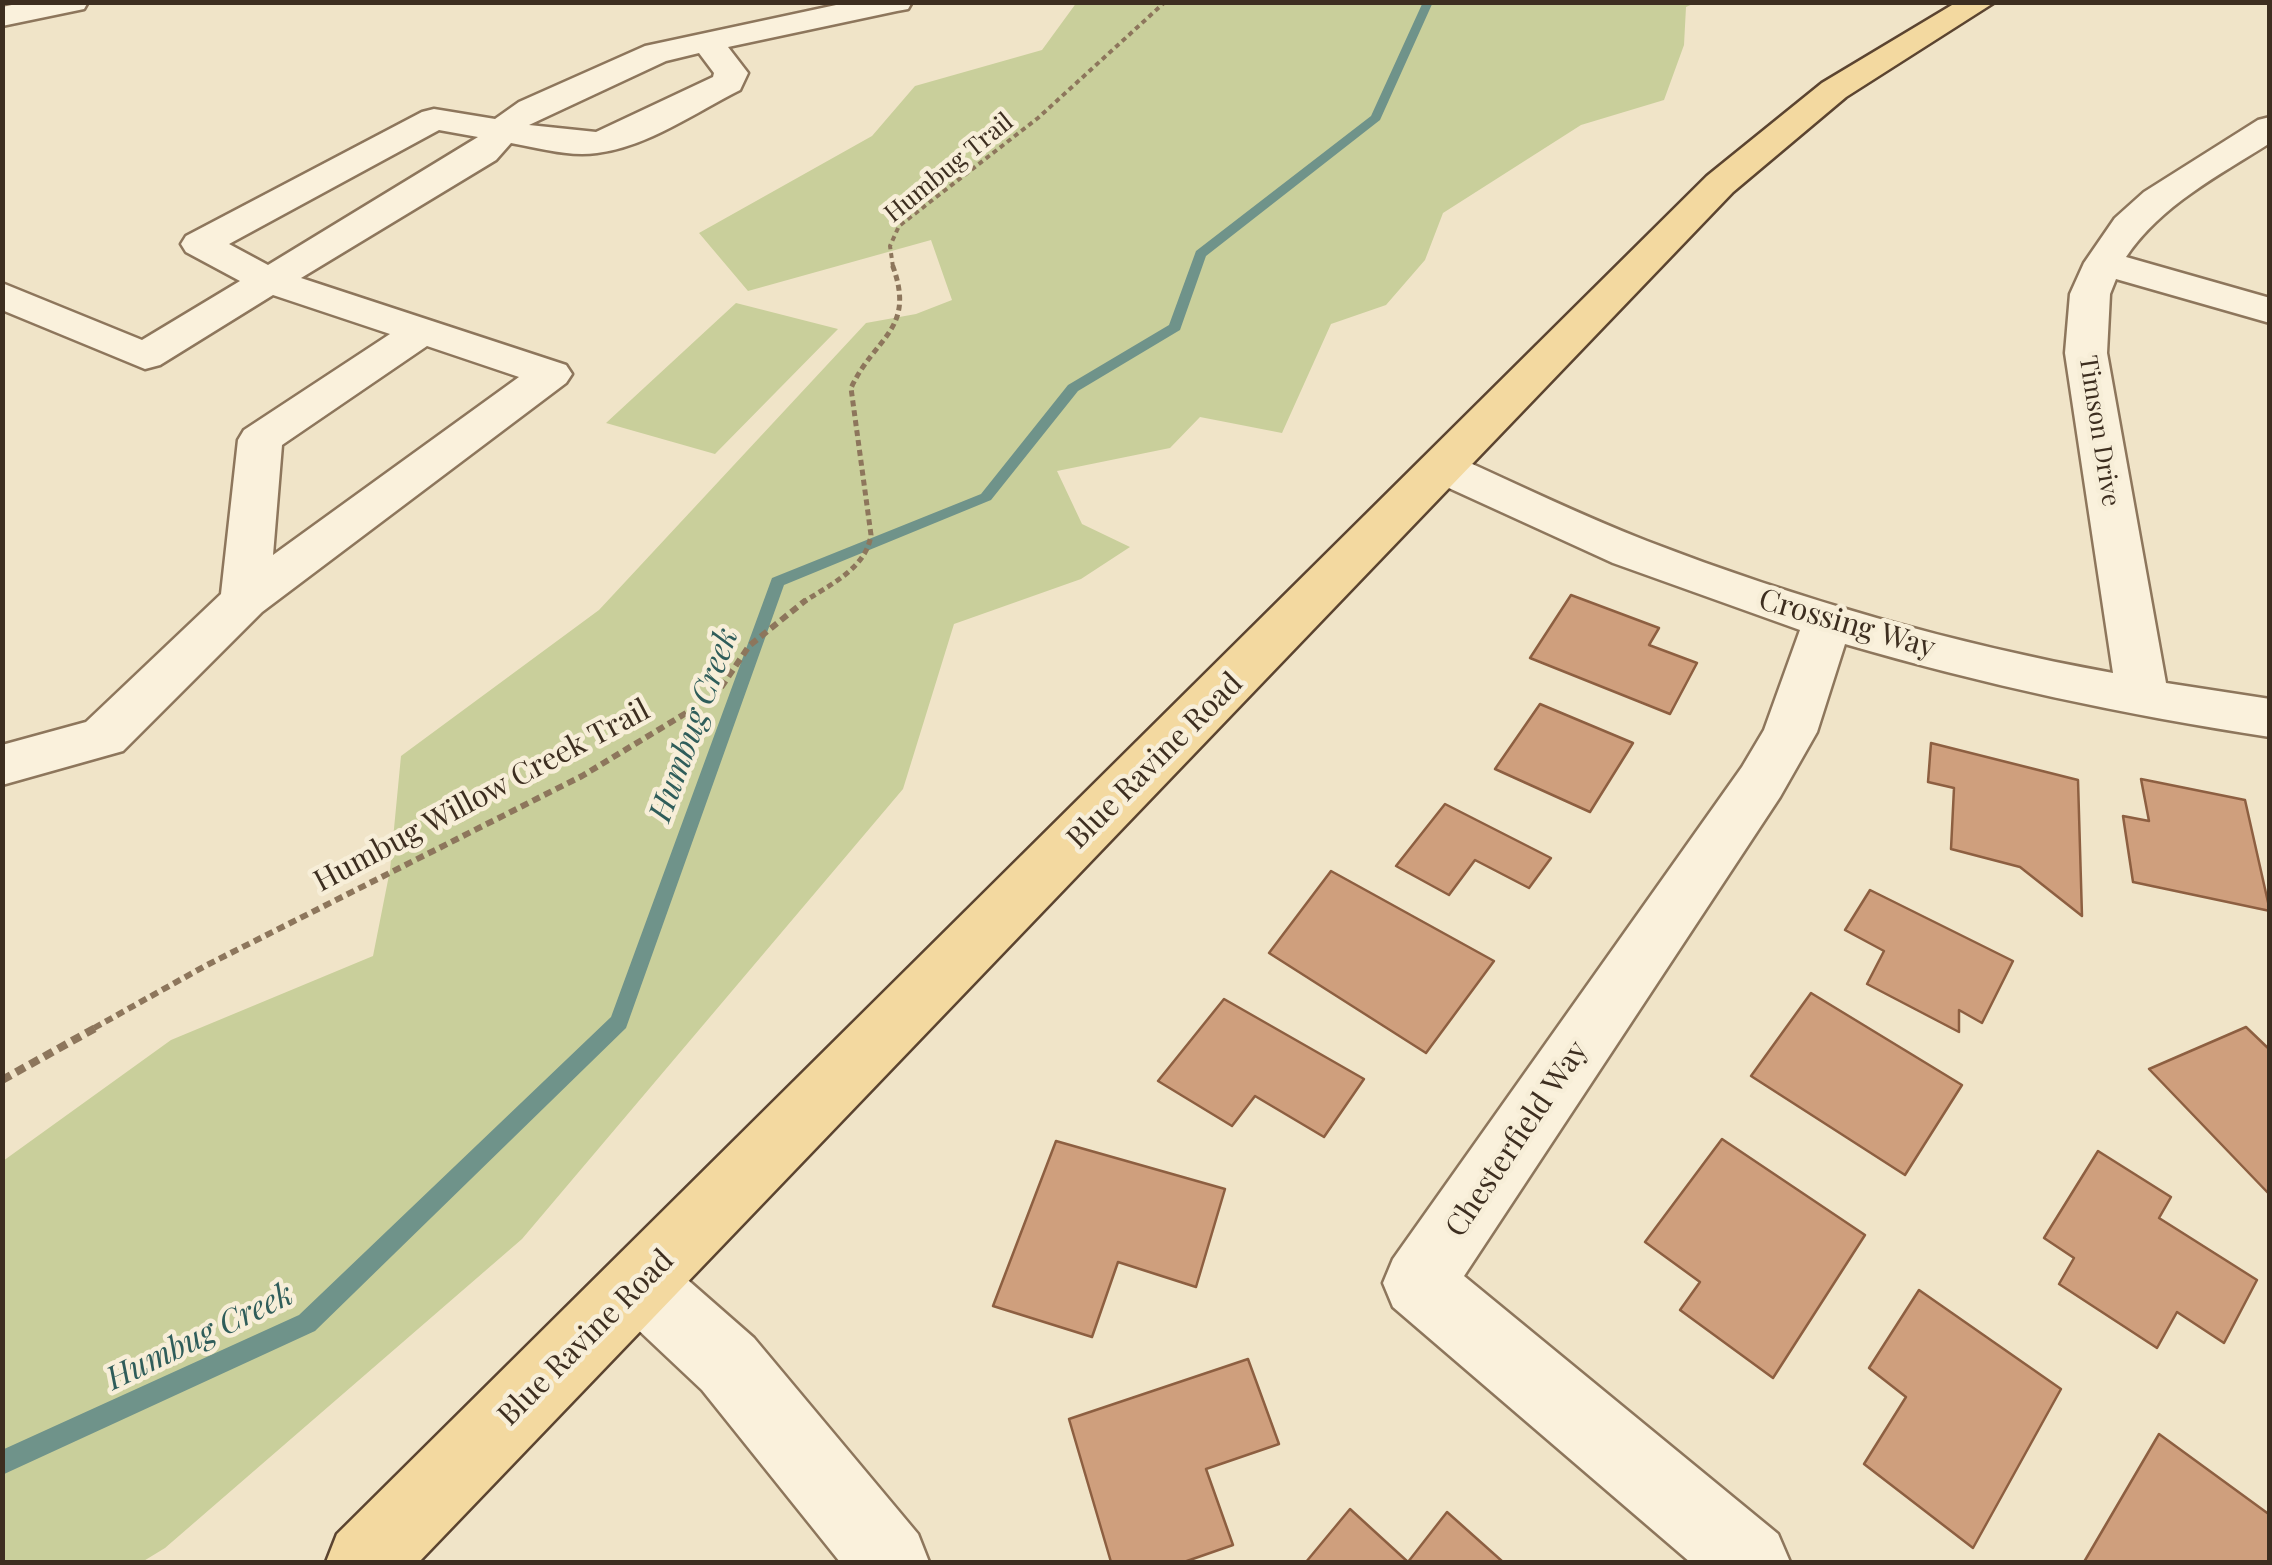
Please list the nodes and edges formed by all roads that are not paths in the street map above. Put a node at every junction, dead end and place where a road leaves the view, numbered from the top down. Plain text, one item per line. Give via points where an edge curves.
1 (73, 2) edge
2 (897, 2) edge
3 (1980, 2) edge
4 (2, 17) edge
5 (708, 43) junction
6 (2270, 127) edge
7 (503, 132) junction
8 (2103, 264) junction
9 (270, 281) junction
10 (2, 295) edge
11 (2270, 311) edge
12 (422, 331) junction
13 (1443, 468) junction
14 (245, 600) junction
15 (1828, 621) junction
16 (2142, 698) junction
17 (2270, 718) edge
18 (2, 765) edge
19 (640, 1284) junction
20 (365, 1562) edge
21 (890, 1562) edge
22 (1750, 1562) edge

1 - 4 street
2 - 5 street
3 - 13 main road, Blue Ravine Road via 1834,90 1720,184
5 - 7 street via 656,53 532,109
5 - 7 street via 731,73 728,83 619,138 573,144
6 - 8 street, Timson Drive via 2157,200 2128,226
7 - 9 street via 483,152
7 - 9 street via 434,119 200,244
8 - 11 street
8 - 16 street, Timson Drive via 2090,294 2086,353
9 - 10 street via 145,356
9 - 12 street
12 - 14 street via 260,440
12 - 14 street via 552,374
13 - 15 street, Crossing Way via 1628,552
13 - 19 main road, Blue Ravine Road
14 - 18 street via 104,737
15 - 16 street, Crossing Way
15 - 22 street, Chesterfield Way via 1790,732 1762,782 1418,1283
16 - 17 street, Crossing Way
19 - 20 main road, Blue Ravine Road
19 - 21 street via 728,1364

